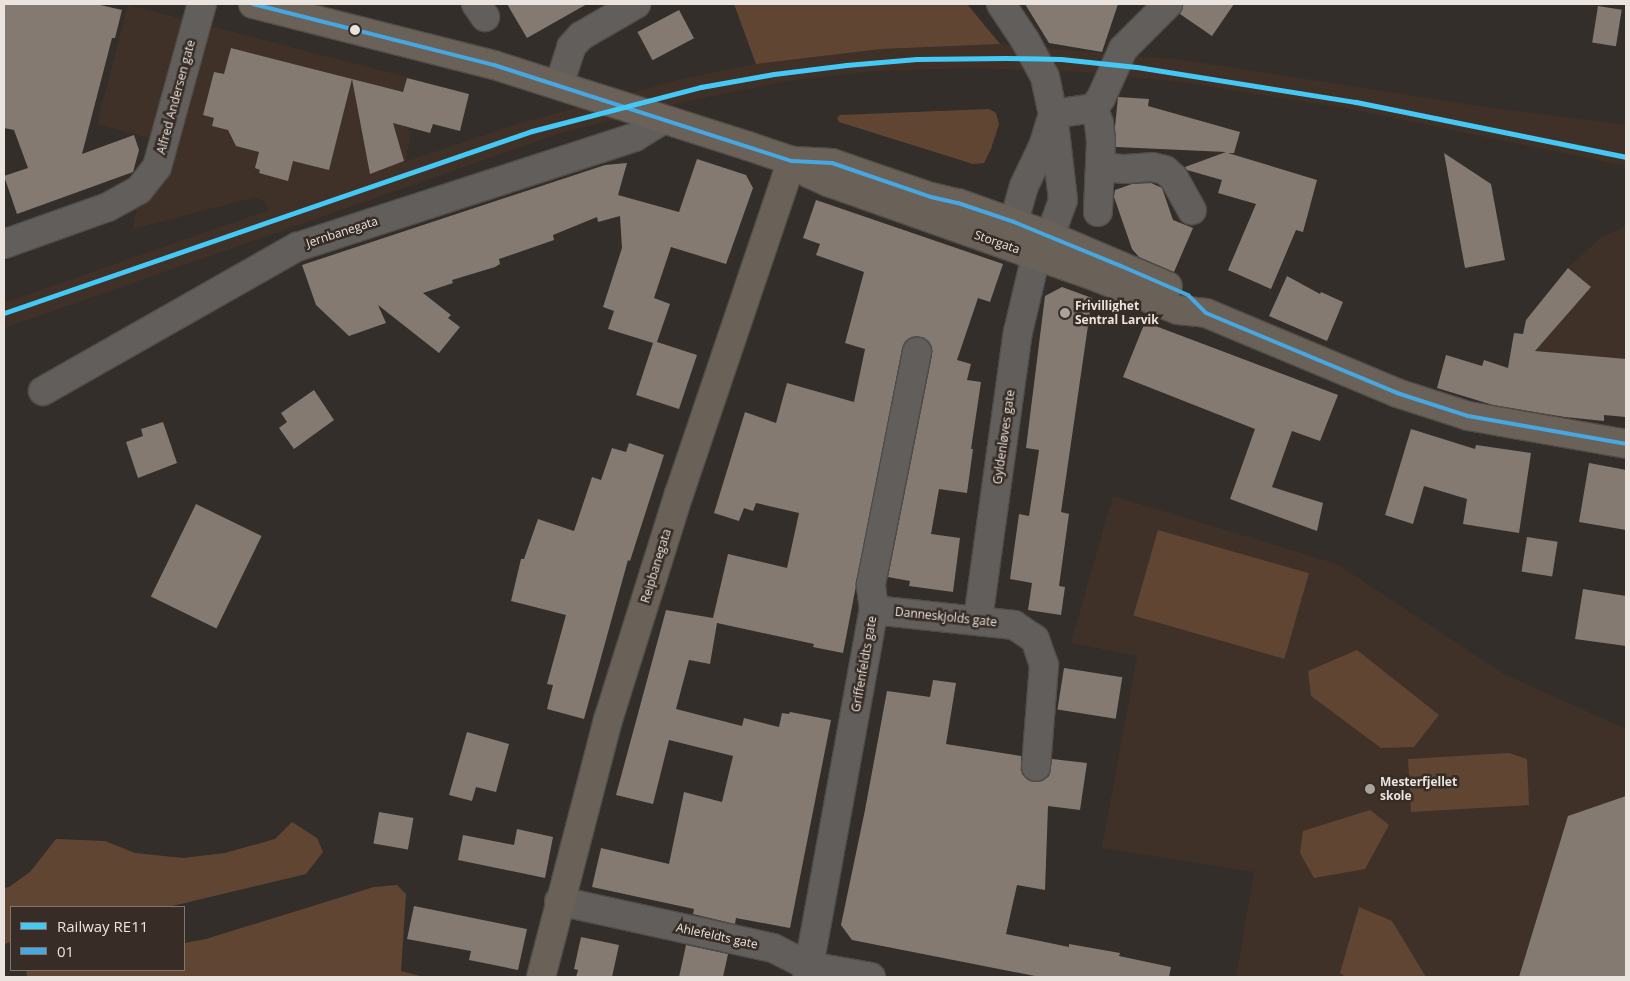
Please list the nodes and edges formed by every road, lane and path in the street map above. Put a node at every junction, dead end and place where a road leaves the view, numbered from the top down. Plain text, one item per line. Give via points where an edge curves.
1 (202, 4) edge
2 (253, 4) edge
3 (636, 4) edge
4 (1000, 4) edge
5 (1168, 4) edge
6 (559, 85) junction
7 (1094, 108) junction
8 (1053, 114) junction
9 (662, 120) junction
10 (792, 161) junction
11 (1100, 167) junction
12 (1192, 210) dead end
13 (1098, 212) dead end
14 (1014, 222) junction
15 (4, 244) edge
16 (1037, 248) junction
17 (917, 352) dead end
18 (43, 391) dead end
19 (1626, 444) edge
20 (874, 610) junction
21 (978, 619) junction
22 (1036, 767) dead end
23 (559, 901) junction
24 (808, 972) edge
25 (541, 977) edge
26 (871, 977) edge

1 - 15 street, Alfred Andersen gate via 157,167 139,190 108,207
2 - 6 main road, Storgata
3 - 6 street via 581,36 570,47
4 - 8 street, Gyldenløves gate via 1045,77
5 - 7 street via 1123,49
6 - 9 main road, Storgata
7 - 8 street
7 - 11 street via 1099,123
8 - 14 street via 1044,144 1024,186
8 - 16 street, Gyldenløves gate via 1063,200
9 - 10 main road, Storgata
9 - 18 street, Jernbanegata via 635,137 297,247
10 - 14 main road, Storgata via 832,163
10 - 16 main road, Storgata via 828,182
10 - 23 main road, Reipbanegata via 659,556 608,720
11 - 12 street via 1165,170 1174,178
11 - 13 street
14 - 16 street
16 - 19 main road, Storgata via 1178,310 1206,313 1397,393 1468,416
16 - 21 street, Gyldenløves gate via 1018,332
17 - 20 street, Griffenfeldts gate via 870,584
20 - 21 street, Danneskjolds gate
20 - 24 street, Griffenfeldts gate
21 - 22 street, Danneskjolds gate via 1014,625 1035,640 1044,665
23 - 24 street, Ahlefeldts gate via 773,948
23 - 25 main road, Reipbanegata
24 - 26 street, Ahlefeldts gate

